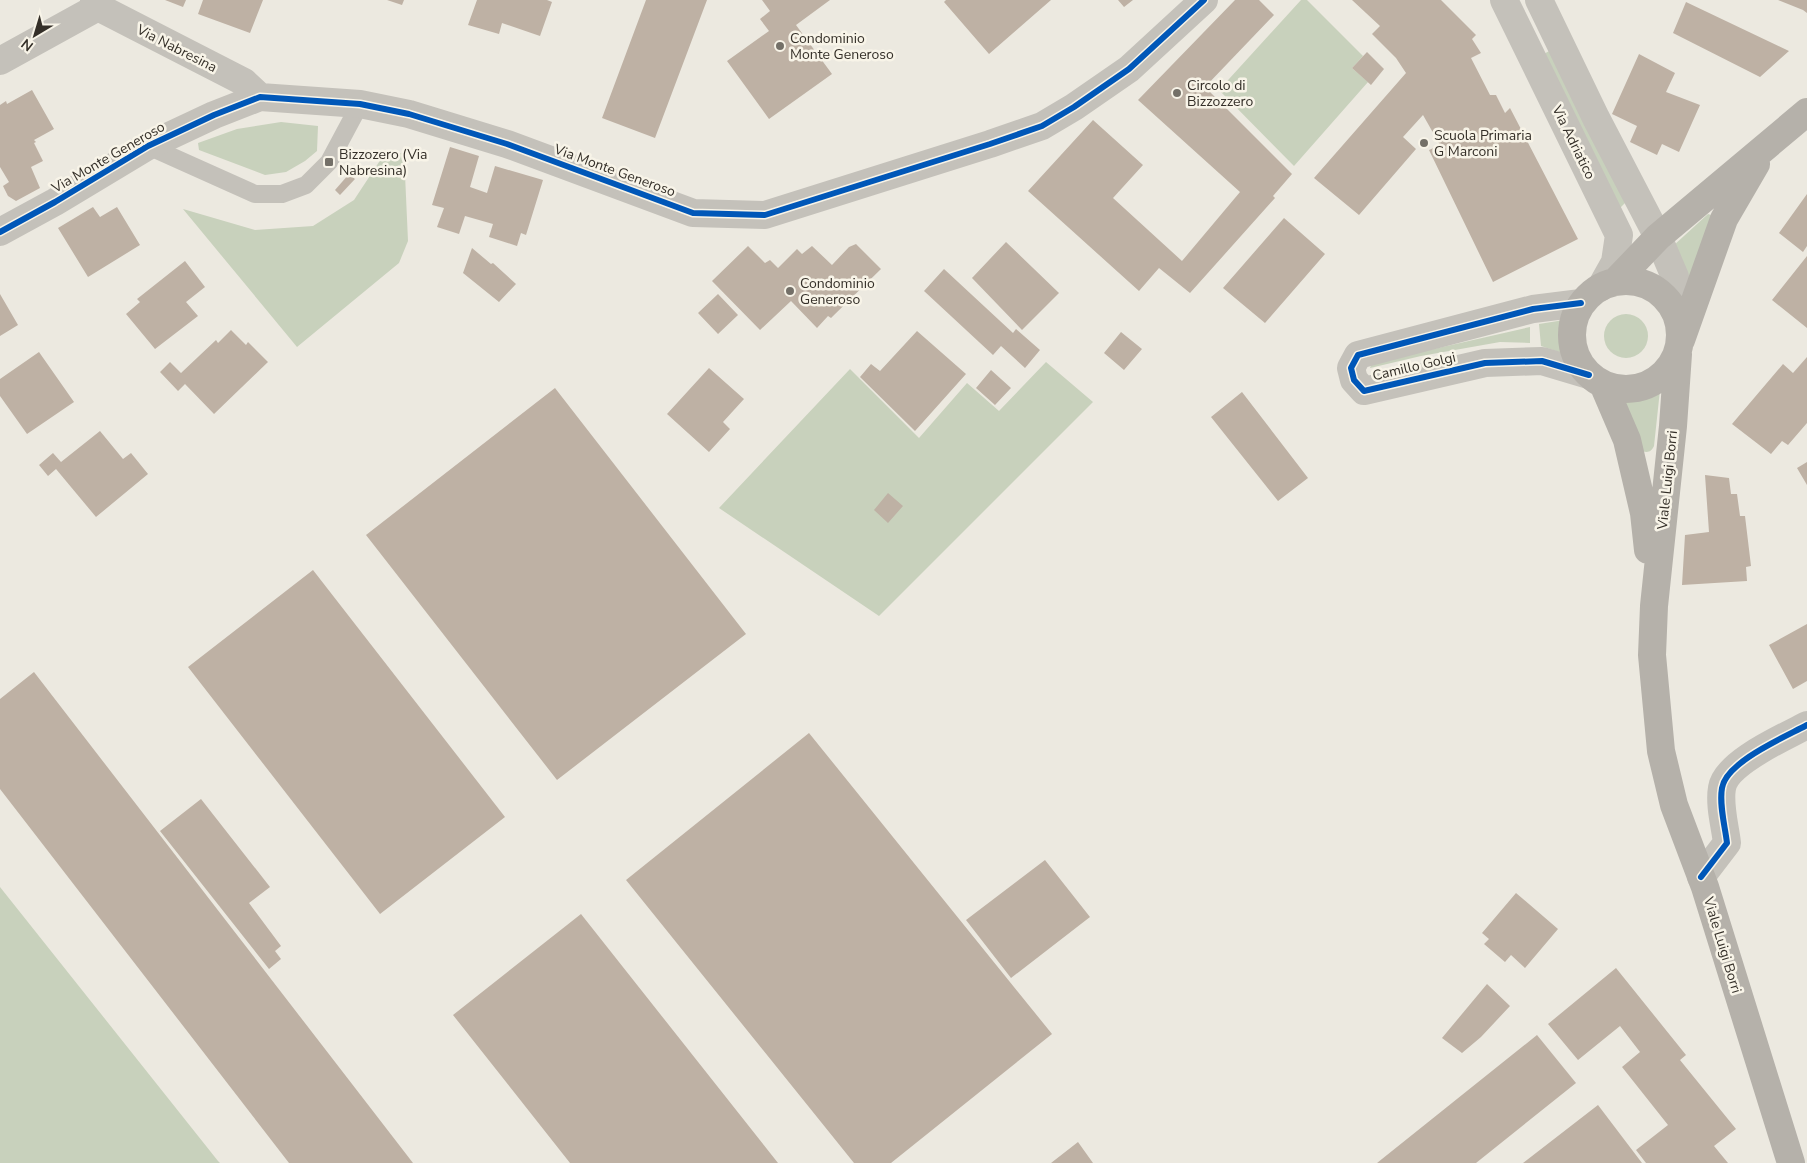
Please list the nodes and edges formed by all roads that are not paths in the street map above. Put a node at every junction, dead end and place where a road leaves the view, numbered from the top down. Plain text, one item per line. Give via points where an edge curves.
1 (1204, 0) edge
2 (1504, 0) edge
3 (1539, 0) edge
4 (96, 4) edge
5 (0, 61) edge
6 (260, 97) junction
7 (360, 104) junction
8 (1807, 112) edge
9 (1768, 143) junction
10 (148, 146) junction
11 (0, 232) edge
12 (1658, 237) junction
13 (1599, 291) junction
14 (1675, 311) junction
15 (1679, 348) junction
16 (1596, 380) junction
17 (1654, 606) junction
18 (1807, 724) edge
19 (1701, 877) junction
20 (1791, 1163) edge

1 - 7 street, Via Monte Generoso via 1129,69 1042,126 765,215 694,213 507,144 409,114
2 - 13 street, Via Adriatico via 1619,235 1615,262
3 - 12 street
4 - 5 street
4 - 6 street, Via Nabresina via 244,82
6 - 7 street, Via Monte Generoso
6 - 10 street, Via Monte Generoso
7 - 10 lane via 329,162 306,185 282,194 255,194
8 - 9 main road, Viale Luigi Borri
9 - 12 main road, Viale Luigi Borri
9 - 15 main road, Viale Luigi Borri via 1724,219
10 - 11 street, Via Monte Generoso
12 - 13 main road, Viale Luigi Borri
12 - 14 street via 1675,278
13 - 14 main road via 1639,282 1660,292
13 - 16 main road via 1573,324 1572,342 1578,360
13 - 16 street, Camillo Golgi via 1358,355 1351,368 1354,380 1364,390 1485,363 1542,361
14 - 15 main road via 1680,326
15 - 16 main road via 1669,370 1656,382 1638,389 1620,389
15 - 17 main road, Viale Luigi Borri
16 - 17 main road, Viale Luigi Borri via 1627,440 1644,513
17 - 19 main road, Viale Luigi Borri via 1652,655 1662,751 1674,805
18 - 19 street via 1746,758 1726,777 1722,788 1727,843
19 - 20 main road, Viale Luigi Borri

